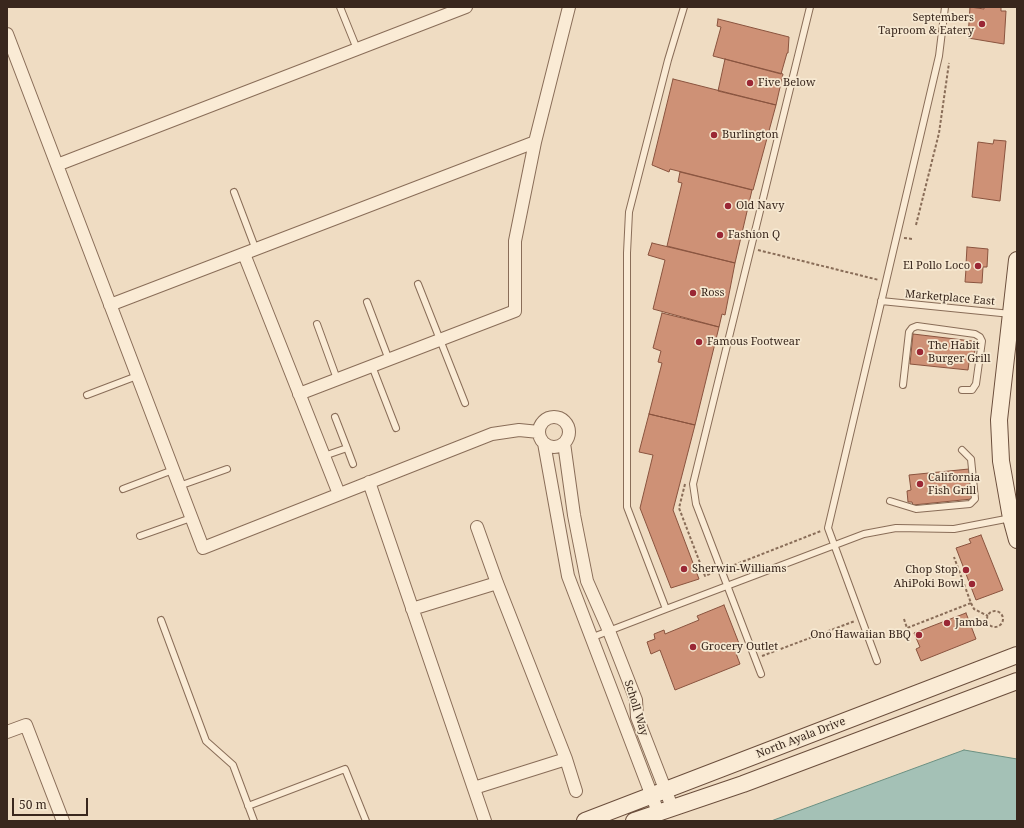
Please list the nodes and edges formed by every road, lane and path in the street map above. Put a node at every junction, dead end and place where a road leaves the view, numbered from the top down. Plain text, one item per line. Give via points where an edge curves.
1 (340, 7) edge
2 (466, 7) edge
3 (569, 7) edge
4 (684, 7) edge
5 (810, 7) edge
6 (945, 7) edge
7 (7, 34) edge
8 (358, 49) junction
9 (949, 63) dead end
10 (535, 142) junction
11 (57, 165) junction
12 (234, 192) dead end
13 (916, 225) dead end
14 (256, 250) junction
15 (758, 250) dead end
16 (244, 254) junction
17 (1017, 260) edge
18 (879, 280) dead end
19 (418, 284) dead end
20 (881, 300) junction
21 (367, 302) dead end
22 (110, 305) junction
23 (1014, 314) edge
24 (317, 324) dead end
25 (440, 340) junction
26 (389, 360) junction
27 (372, 366) junction
28 (136, 376) junction
29 (337, 379) junction
30 (903, 385) dead end
31 (962, 390) dead end
32 (299, 394) junction
33 (87, 395) dead end
34 (465, 403) dead end
35 (335, 417) dead end
36 (396, 428) dead end
37 (541, 438) junction
38 (564, 443) junction
39 (347, 448) junction
40 (962, 450) dead end
41 (324, 456) junction
42 (353, 464) dead end
43 (227, 469) dead end
44 (173, 470) junction
45 (369, 482) junction
46 (179, 486) junction
47 (570, 488) junction
48 (123, 489) dead end
49 (551, 490) junction
50 (339, 494) junction
51 (890, 501) dead end
52 (191, 518) junction
53 (1011, 518) junction
54 (477, 527) dead end
55 (821, 531) dead end
56 (140, 536) dead end
57 (1017, 540) edge
58 (833, 546) junction
59 (954, 557) dead end
60 (728, 567) dead end
61 (496, 583) junction
62 (727, 587) junction
63 (971, 603) junction
64 (412, 609) junction
65 (666, 609) junction
66 (988, 616) junction
67 (904, 619) dead end
68 (161, 620) dead end
69 (855, 621) dead end
70 (609, 631) junction
71 (593, 638) junction
72 (1017, 655) edge
73 (762, 656) dead end
74 (877, 661) dead end
75 (760, 674) dead end
76 (1017, 681) edge
77 (7, 732) edge
78 (566, 759) junction
79 (474, 788) junction
80 (576, 791) dead end
81 (659, 792) junction
82 (248, 806) junction
83 (665, 809) junction
84 (63, 821) edge
85 (254, 821) edge
86 (366, 821) edge
87 (485, 821) edge
88 (585, 821) edge
89 (634, 821) edge

1 - 8 lane
2 - 8 street
3 - 10 street
4 - 65 lane via 629,212 627,253 627,507
5 - 62 lane via 693,484 696,504
6 - 20 lane via 940,56
7 - 11 street
8 - 11 street
9 - 13 path via 939,133
10 - 14 street
10 - 25 street via 515,241 515,311
11 - 22 street
12 - 14 lane
14 - 16 street
15 - 18 path
16 - 22 street
16 - 32 street
17 - 23 main road
19 - 25 lane
20 - 23 lane, Marketplace East
20 - 58 lane via 829,518 828,528
21 - 26 lane
22 - 28 street
23 - 53 main road via 1000,420 1001,461
24 - 29 lane
25 - 26 street
25 - 34 lane
26 - 27 street
27 - 29 street
27 - 36 lane
28 - 33 lane
28 - 44 street
29 - 32 street
30 - 31 lane via 909,332 917,326 975,334 980,337 982,341 976,384 972,390
32 - 41 street
35 - 39 lane
37 - 38 street via 552,447
37 - 38 street via 544,421 548,418 558,418 563,420 568,429
37 - 45 street via 519,430 492,434
37 - 49 street, Scholl Way
38 - 47 street, Scholl Way
39 - 41 lane
39 - 42 lane
40 - 51 lane via 972,459 975,500 970,504 916,509
41 - 50 street
43 - 46 lane
44 - 46 street
44 - 48 lane
45 - 50 street
45 - 64 street
46 - 52 street
47 - 49 street
47 - 70 street, Scholl Way via 587,581
49 - 71 street, Scholl Way via 568,576
50 - 52 street via 202,548
52 - 56 lane
53 - 57 main road
53 - 58 lane via 954,529 896,528 864,534
54 - 61 street
55 - 60 path
58 - 62 lane
58 - 74 lane
59 - 63 path
61 - 64 street
61 - 78 street
62 - 65 lane
62 - 75 lane
63 - 66 path via 974,609
63 - 67 path via 907,628
64 - 79 street
65 - 70 lane
66 - 66 path via 987,621 992,626 999,626 1002,622 999,613 994,612
68 - 82 lane via 206,742 233,765
69 - 73 path
70 - 71 lane
70 - 81 street, Scholl Way via 636,700 637,717
71 - 81 street, Scholl Way
72 - 81 main road, North Ayala Drive
76 - 83 main road, North Ayala Drive via 743,784
77 - 84 street via 26,725
78 - 79 street
78 - 80 street
79 - 87 street
81 - 83 street, Scholl Way
81 - 88 main road, North Ayala Drive
82 - 85 lane
82 - 86 lane via 345,769
83 - 89 main road, North Ayala Drive

